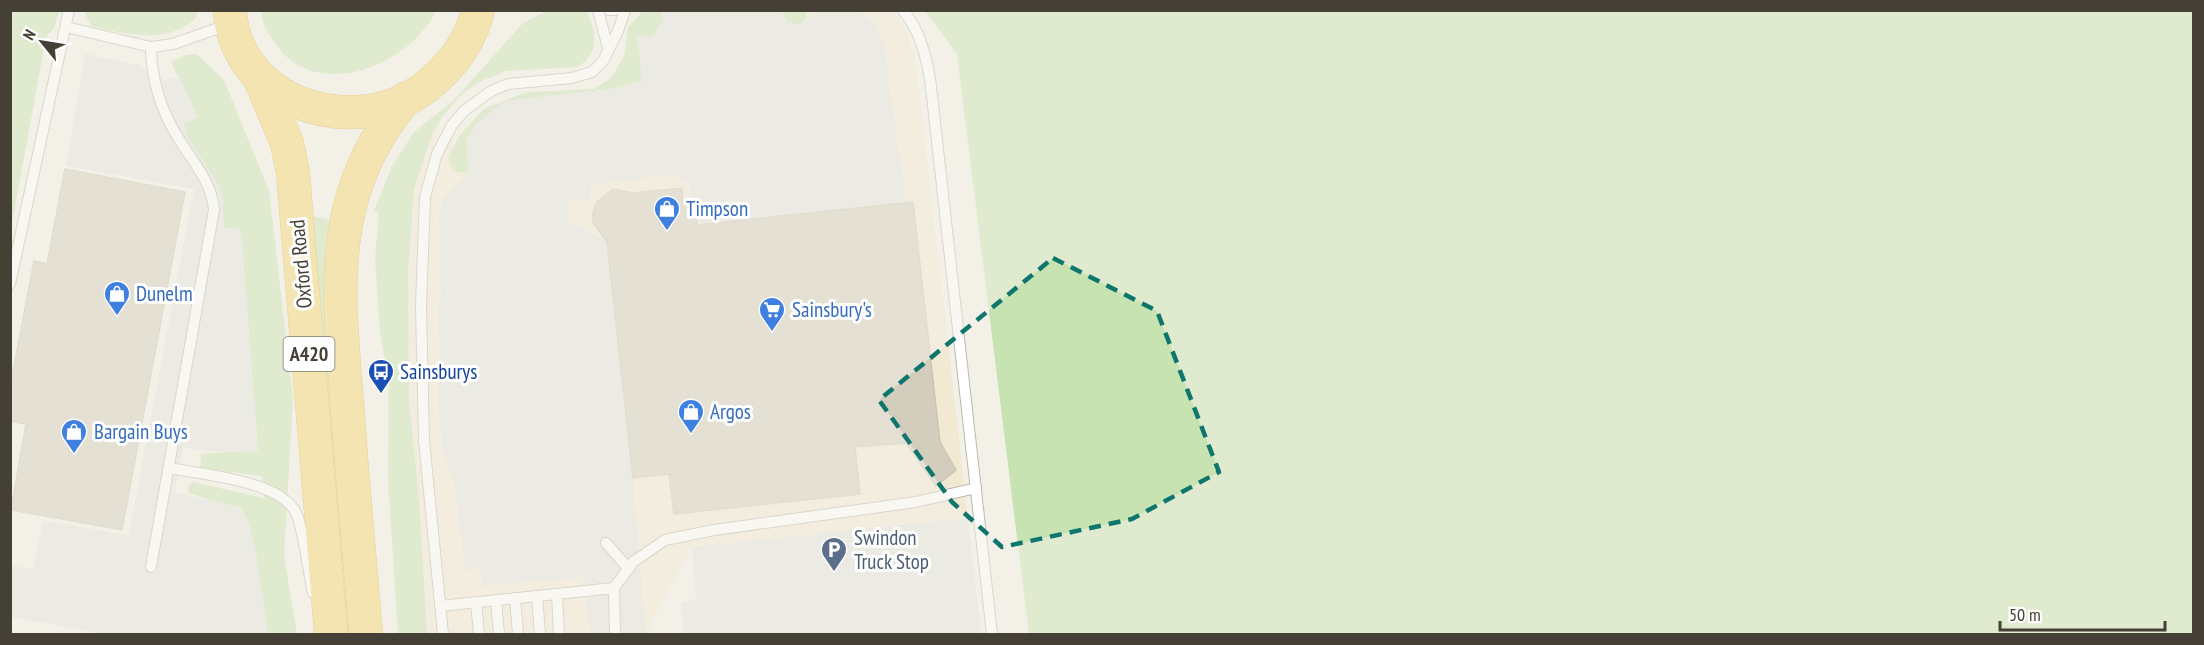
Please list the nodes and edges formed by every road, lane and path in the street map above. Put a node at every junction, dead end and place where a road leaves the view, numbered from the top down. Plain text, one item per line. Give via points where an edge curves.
1 (69, 10) edge
2 (598, 10) edge
3 (609, 10) edge
4 (615, 10) edge
5 (625, 10) edge
6 (903, 10) edge
7 (231, 17) edge
8 (480, 17) edge
9 (66, 27) junction
10 (151, 47) junction
11 (608, 48) junction
12 (260, 79) junction
13 (405, 99) junction
14 (10, 284) edge
15 (170, 468) junction
16 (976, 488) junction
17 (606, 543) dead end
18 (151, 567) dead end
19 (628, 568) junction
20 (614, 588) junction
21 (557, 594) junction
22 (537, 596) junction
23 (515, 598) junction
24 (496, 600) junction
25 (476, 602) junction
26 (440, 606) junction
27 (321, 617) edge
28 (321, 634) edge
29 (366, 634) edge
30 (443, 634) edge
31 (479, 634) edge
32 (499, 634) edge
33 (518, 634) edge
34 (540, 634) edge
35 (559, 634) edge
36 (615, 634) edge
37 (992, 634) edge

1 - 9 lane
2 - 11 lane
3 - 4 lane
5 - 11 lane
6 - 16 lane via 924,46 930,78
7 - 10 lane via 173,44
7 - 12 highway, A420 via 243,59
8 - 13 highway, A420 via 451,63
9 - 10 lane
9 - 14 lane
10 - 15 lane via 151,67 164,109 207,183 214,210
11 - 26 lane via 598,67 584,76 508,84 491,91 464,111 437,154 425,197 421,306 424,440
12 - 13 highway, A420 via 294,100 333,110 381,108
12 - 27 highway, Oxford Road / A420 via 281,126 293,173
13 - 29 highway, Oxford Road / A420 via 383,125 358,176 347,213 339,267
15 - 18 lane
15 - 27 lane via 258,486 285,500 297,517
16 - 19 lane via 916,502 678,536 653,546
16 - 37 lane
17 - 19 lane
19 - 20 lane
20 - 21 lane
20 - 36 lane
21 - 22 lane
21 - 35 lane
22 - 23 lane
22 - 34 lane
23 - 24 lane
23 - 33 lane
24 - 25 lane
24 - 32 lane
25 - 26 lane
25 - 31 lane
26 - 30 lane
27 - 28 lane

